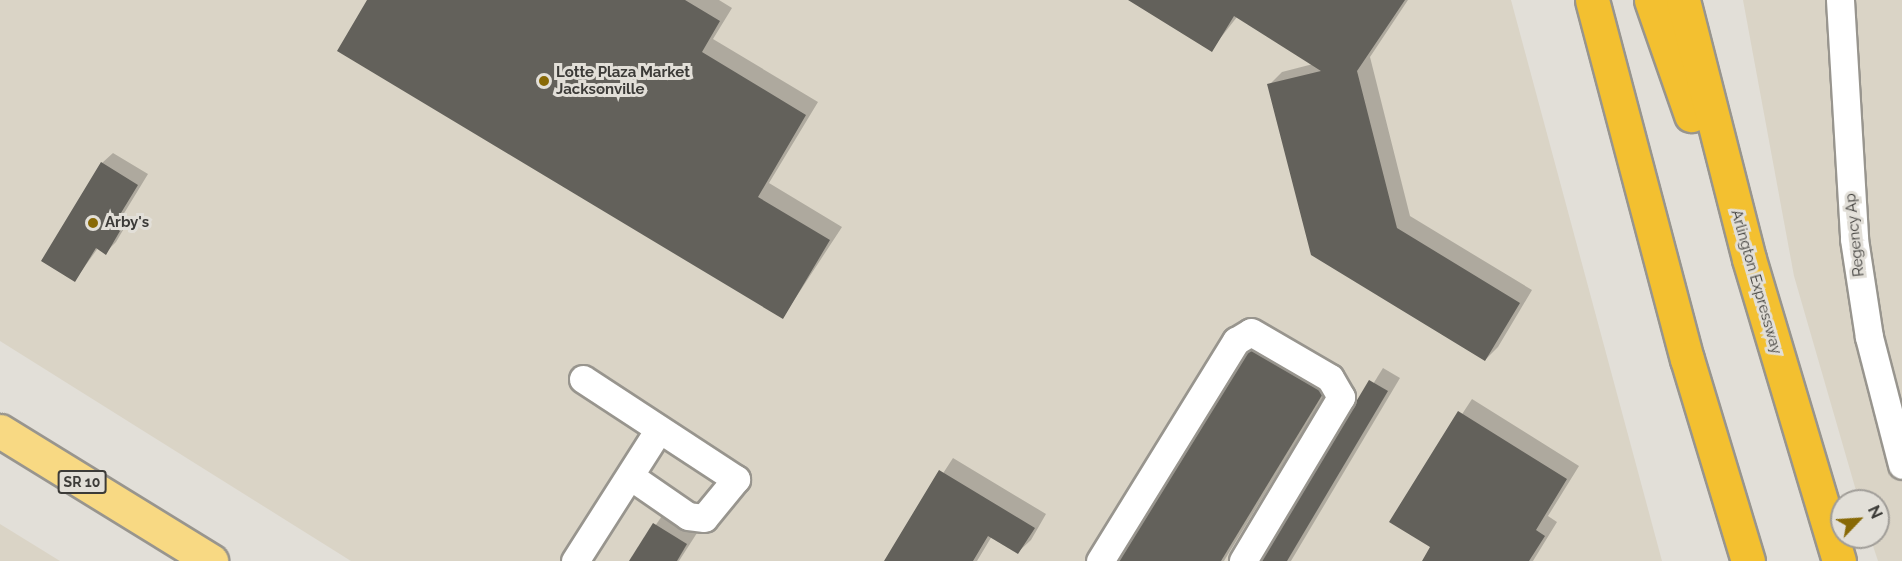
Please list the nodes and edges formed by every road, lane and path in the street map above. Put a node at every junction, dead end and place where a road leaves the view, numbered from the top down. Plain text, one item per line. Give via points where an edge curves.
1 (1592, 0) edge
2 (1651, 0) edge
3 (1683, 0) edge
4 (1840, 0) edge
5 (1777, 357) junction
6 (583, 379) dead end
7 (659, 429) junction
8 (0, 431) edge
9 (1902, 465) edge
10 (630, 476) junction
11 (211, 561) edge
12 (575, 561) edge
13 (1100, 561) edge
14 (1243, 561) edge
15 (1748, 561) edge
16 (1839, 561) edge

1 - 15 highway via 1684,350
2 - 5 highway
3 - 5 highway, Arlington Expressway
4 - 9 street, Regency Ap via 1854,239 1869,337
5 - 16 highway, Arlington Expressway
6 - 7 street
7 - 10 street
7 - 10 street via 736,479 704,518 688,516
8 - 11 main road, SR 10
10 - 12 street
13 - 14 street via 1236,341 1251,332 1330,378 1341,397

